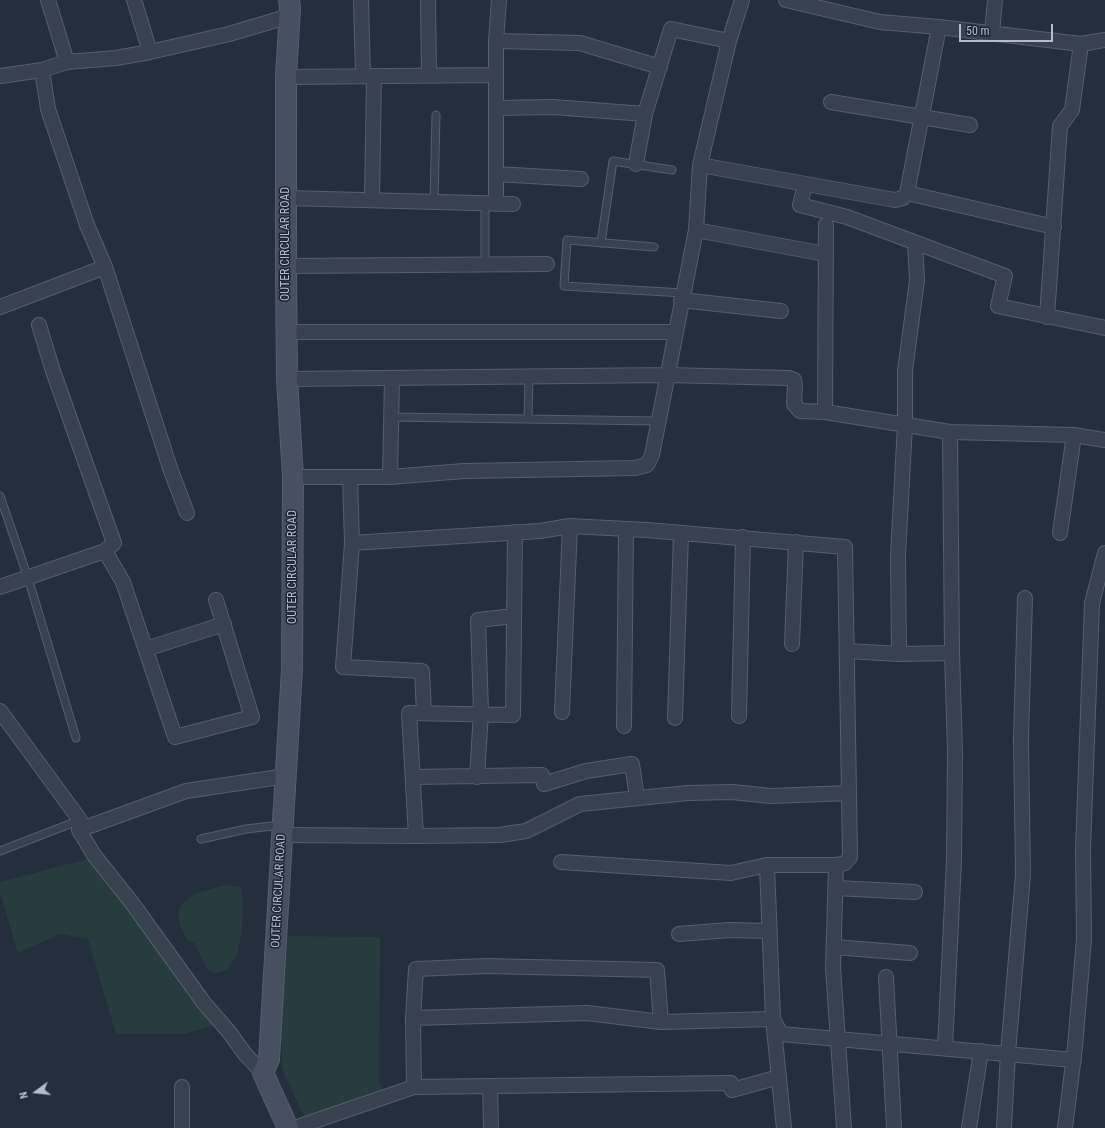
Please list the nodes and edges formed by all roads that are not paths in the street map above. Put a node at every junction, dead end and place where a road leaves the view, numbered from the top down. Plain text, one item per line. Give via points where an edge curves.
1 (48, 0) edge
2 (134, 0) edge
3 (361, 0) edge
4 (428, 0) edge
5 (499, 0) edge
6 (742, 0) edge
7 (786, 0) edge
8 (995, 0) edge
9 (291, 2) edge
10 (939, 27) junction
11 (992, 33) junction
12 (1105, 40) edge
13 (496, 41) junction
14 (729, 41) junction
15 (1080, 44) junction
16 (150, 52) junction
17 (67, 62) junction
18 (660, 68) junction
19 (42, 70) junction
20 (429, 75) junction
21 (496, 75) junction
22 (0, 76) edge
23 (286, 76) junction
24 (368, 76) junction
25 (831, 102) dead end
26 (496, 108) junction
27 (646, 114) junction
28 (436, 115) dead end
29 (923, 117) junction
30 (970, 125) dead end
31 (636, 164) junction
32 (700, 165) junction
33 (672, 170) dead end
34 (496, 174) junction
35 (581, 179) dead end
36 (805, 184) junction
37 (907, 193) junction
38 (286, 198) junction
39 (372, 200) junction
40 (434, 202) junction
41 (490, 204) junction
42 (513, 204) dead end
43 (826, 225) dead end
44 (1054, 227) junction
45 (696, 230) junction
46 (601, 243) junction
47 (915, 243) junction
48 (654, 247) dead end
49 (825, 254) junction
50 (485, 264) junction
51 (547, 264) dead end
52 (286, 266) junction
53 (104, 268) junction
54 (682, 296) junction
55 (0, 307) edge
56 (781, 311) dead end
57 (1047, 316) junction
58 (39, 325) dead end
59 (1105, 328) edge
60 (286, 332) junction
61 (675, 332) junction
62 (667, 375) junction
63 (529, 377) junction
64 (392, 378) junction
65 (287, 379) junction
66 (824, 412) junction
67 (391, 417) junction
68 (528, 420) junction
69 (658, 421) junction
70 (905, 425) junction
71 (950, 432) junction
72 (1074, 435) junction
73 (1105, 440) edge
74 (293, 477) junction
75 (390, 477) junction
76 (350, 478) junction
77 (0, 496) edge
78 (187, 513) dead end
79 (570, 526) junction
80 (626, 529) junction
81 (515, 532) junction
82 (681, 533) junction
83 (1060, 534) dead end
84 (743, 537) junction
85 (796, 542) junction
86 (352, 543) junction
87 (105, 551) junction
88 (1105, 553) edge
89 (28, 578) junction
90 (0, 587) edge
91 (1025, 598) dead end
92 (216, 600) dead end
93 (514, 616) junction
94 (224, 624) junction
95 (792, 644) dead end
96 (146, 648) junction
97 (847, 651) junction
98 (952, 653) junction
99 (898, 654) junction
100 (0, 711) edge
101 (562, 712) dead end
102 (424, 713) junction
103 (481, 714) junction
104 (740, 716) dead end
105 (675, 718) dead end
106 (624, 726) dead end
107 (76, 738) dead end
108 (286, 776) junction
109 (477, 777) junction
110 (413, 778) junction
111 (849, 793) junction
112 (637, 798) junction
113 (80, 825) junction
114 (283, 830) junction
115 (416, 836) junction
116 (201, 839) dead end
117 (0, 851) edge
118 (561, 862) dead end
119 (767, 865) junction
120 (836, 865) junction
121 (836, 888) junction
122 (916, 892) dead end
123 (770, 931) junction
124 (679, 934) dead end
125 (834, 947) junction
126 (910, 953) dead end
127 (886, 977) dead end
128 (413, 1018) junction
129 (774, 1019) junction
130 (660, 1022) junction
131 (837, 1039) junction
132 (889, 1043) junction
133 (945, 1048) junction
134 (980, 1051) junction
135 (1008, 1053) junction
136 (1074, 1060) junction
137 (263, 1073) junction
138 (779, 1077) junction
139 (490, 1086) junction
140 (182, 1087) dead end
141 (414, 1087) junction
142 (182, 1128) edge
143 (288, 1128) edge
144 (294, 1128) edge
145 (491, 1128) edge
146 (784, 1128) edge
147 (844, 1128) edge
148 (894, 1128) edge
149 (969, 1128) edge
150 (1004, 1128) edge
151 (1065, 1128) edge

1 - 17 street
2 - 16 street
3 - 24 street
4 - 20 street
5 - 13 street
6 - 14 street
7 - 10 street via 880,22
8 - 11 street
9 - 16 street via 283,18 229,34
9 - 23 main road, OUTER CIRCULAR ROAD
10 - 11 street
10 - 29 street
11 - 15 street
12 - 15 street
13 - 18 street via 580,43
13 - 21 street
14 - 18 street via 671,29
14 - 32 street
15 - 44 street via 1072,110 1060,126
16 - 17 street
17 - 19 street
18 - 27 street
19 - 22 street
19 - 53 street via 48,109 87,226
20 - 21 street
20 - 24 street
21 - 26 street
23 - 24 street
23 - 38 main road, OUTER CIRCULAR ROAD
24 - 39 street
25 - 29 street
26 - 27 street via 553,107
26 - 34 street
27 - 31 street
28 - 40 lane
29 - 30 street
29 - 37 street
31 - 33 lane
31 - 46 lane via 613,161
32 - 36 street
32 - 45 street
34 - 35 street
34 - 41 street
36 - 37 street via 895,200 903,198
36 - 47 street via 800,205 847,217
37 - 44 street
38 - 39 street
38 - 52 main road, OUTER CIRCULAR ROAD
39 - 40 street
40 - 41 street
41 - 42 street
41 - 50 lane
43 - 49 street
44 - 57 street
45 - 49 street
45 - 54 street
46 - 48 lane
46 - 54 lane via 567,240 564,286
47 - 57 street via 1005,276 998,306
47 - 70 street via 917,280 905,371
49 - 66 street
50 - 51 street
50 - 52 street
52 - 60 main road, OUTER CIRCULAR ROAD
53 - 55 street
53 - 78 street
54 - 56 street
54 - 61 street
57 - 59 street
58 - 87 street via 114,543
60 - 61 street
60 - 65 main road, OUTER CIRCULAR ROAD
61 - 62 street
62 - 63 street
62 - 66 street via 789,378 794,380 794,404 797,409
62 - 69 street
63 - 64 street
63 - 68 lane
64 - 65 street
64 - 67 street
65 - 74 main road, OUTER CIRCULAR ROAD
66 - 70 street
67 - 68 lane
67 - 75 street
68 - 69 lane
69 - 75 street via 652,455 647,465 635,468 464,471
70 - 71 street
70 - 99 street via 898,555
71 - 72 street
71 - 98 street
72 - 73 street
72 - 83 street
74 - 76 street
74 - 108 main road, OUTER CIRCULAR ROAD via 292,669
75 - 76 street
76 - 86 street
77 - 89 lane
79 - 80 street
79 - 81 street
79 - 101 street
80 - 82 street
80 - 106 street
81 - 86 street
81 - 93 street
82 - 84 street
82 - 105 street
84 - 85 street
84 - 104 street
85 - 95 street
85 - 97 street via 845,547
86 - 102 street via 343,667 422,671
87 - 89 street
87 - 96 street via 123,582
88 - 136 street via 1092,603 1083,849 1084,939
89 - 90 street
89 - 107 lane
91 - 135 street via 1021,739 1023,875
92 - 94 street
93 - 103 street via 478,620
93 - 103 street via 514,715
94 - 96 street
94 - 96 street via 252,717 175,737
97 - 99 street
97 - 111 street
98 - 99 street
98 - 133 street via 955,751 954,860
100 - 113 street
102 - 103 street
102 - 110 street via 410,713
103 - 109 street
108 - 113 street via 186,791
108 - 114 main road, OUTER CIRCULAR ROAD
109 - 110 street
109 - 112 street via 542,775 544,784 586,771 632,764
110 - 115 street
111 - 112 street via 771,796 732,792 688,793
111 - 120 street via 850,857 845,863
112 - 115 street via 580,804 526,831 500,835
113 - 117 lane
113 - 137 street via 94,855 204,1003
114 - 115 street
114 - 116 lane via 246,828
114 - 137 main road, OUTER CIRCULAR ROAD via 269,1059
118 - 119 street via 731,873
119 - 120 street
119 - 123 street
120 - 121 street
121 - 122 street
121 - 125 street
123 - 124 street via 729,930
123 - 129 street
125 - 126 street
125 - 131 street
127 - 132 street
128 - 130 street via 588,1013
128 - 130 street via 416,969 487,966 658,970
128 - 141 street
129 - 130 street
129 - 131 street via 781,1034
129 - 138 street
131 - 132 street
131 - 147 street
132 - 133 street
132 - 148 street
133 - 134 street
134 - 135 street
134 - 149 street
135 - 136 street
135 - 150 street
136 - 151 street
137 - 143 main road
138 - 139 street via 732,1090 731,1083
138 - 146 street
139 - 141 street
139 - 145 street
140 - 142 street
141 - 144 street

